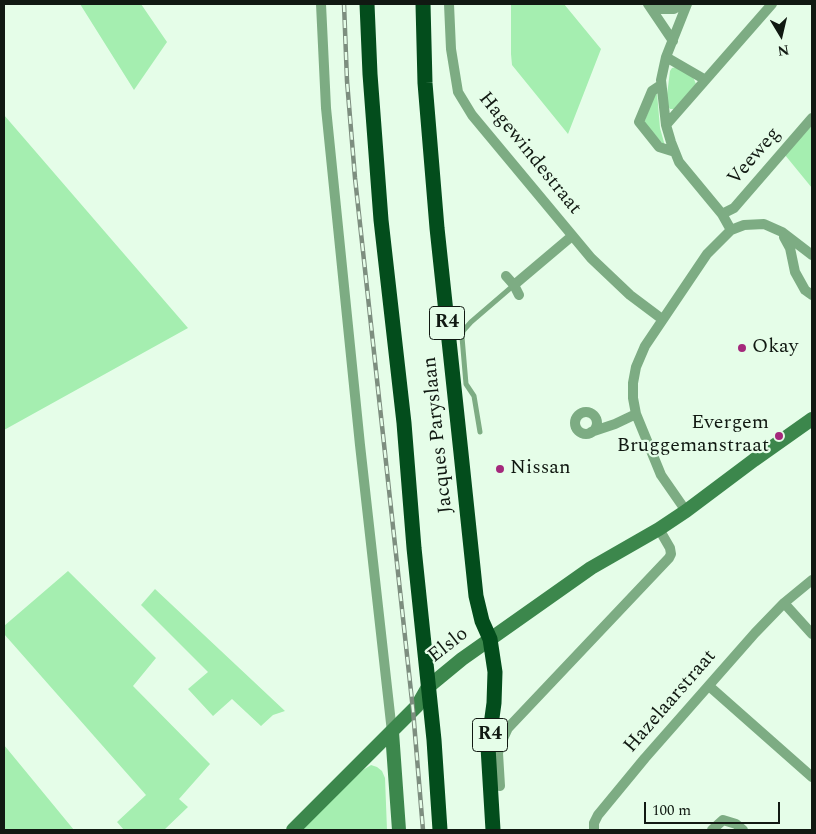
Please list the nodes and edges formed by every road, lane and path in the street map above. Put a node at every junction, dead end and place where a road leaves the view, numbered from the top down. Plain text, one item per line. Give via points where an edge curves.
1 (321, 4) edge
2 (367, 4) edge
3 (423, 4) edge
4 (449, 4) edge
5 (649, 4) edge
6 (683, 4) edge
7 (687, 4) edge
8 (772, 4) edge
9 (673, 41) junction
10 (666, 57) junction
11 (704, 79) junction
12 (662, 85) junction
13 (812, 118) edge
14 (666, 125) junction
15 (675, 152) junction
16 (722, 214) junction
17 (731, 230) junction
18 (782, 232) junction
19 (572, 236) junction
20 (812, 255) edge
21 (506, 276) dead end
22 (514, 285) junction
23 (520, 295) dead end
24 (812, 295) edge
25 (662, 319) junction
26 (636, 414) junction
27 (812, 419) edge
28 (480, 432) dead end
29 (591, 432) dead end
30 (686, 511) junction
31 (659, 529) junction
32 (812, 580) edge
33 (784, 603) junction
34 (812, 634) edge
35 (490, 639) junction
36 (709, 686) junction
37 (428, 688) junction
38 (392, 732) junction
39 (812, 777) edge
40 (500, 786) dead end
41 (293, 830) edge
42 (399, 830) edge
43 (440, 830) edge
44 (493, 830) edge
45 (594, 830) edge
46 (712, 830) edge
47 (742, 830) edge

1 - 38 street via 326,108
2 - 37 highway, Jacques Paryslaan via 381,220 404,422
3 - 35 highway, Jacques Paryslaan / R4 via 425,83 457,423 476,596
4 - 19 street, Hagewindestraat via 451,49 458,92 472,115
5 - 6 street via 660,9 674,9
5 - 9 street
7 - 9 street
8 - 11 street
9 - 10 street
10 - 11 street
10 - 12 street
11 - 14 street
12 - 14 street
12 - 15 street via 652,92 639,122 659,147
13 - 16 street, Veeweg via 734,208
14 - 15 street
15 - 16 street via 679,162
16 - 17 street
17 - 18 street via 744,225 764,224
17 - 25 street via 707,254
18 - 20 street
18 - 24 street via 790,248 795,272
19 - 22 street, Hagewindestraat
19 - 25 street, Hagewindestraat via 610,278
21 - 22 street
22 - 23 street
22 - 28 lane via 463,331 466,384 474,396
25 - 26 street via 636,366 633,391
26 - 29 street
26 - 30 street via 661,475
27 - 30 street, Elslo
30 - 31 street, Elslo
31 - 35 street, Elslo via 591,568
31 - 40 street via 670,548 669,558 508,728 498,753
32 - 33 street, Hazelaarstraat
33 - 34 street
33 - 36 street, Hazelaarstraat
35 - 37 street, Elslo
35 - 44 highway, Jacques Paryslaan / R4 via 495,672 488,747
36 - 39 street
36 - 45 street, Hazelaarstraat via 628,777 598,815
37 - 38 street, Elslo via 417,706
37 - 43 highway, Jacques Paryslaan
38 - 41 street, Elslo
38 - 42 street
46 - 47 street via 723,820 736,824

